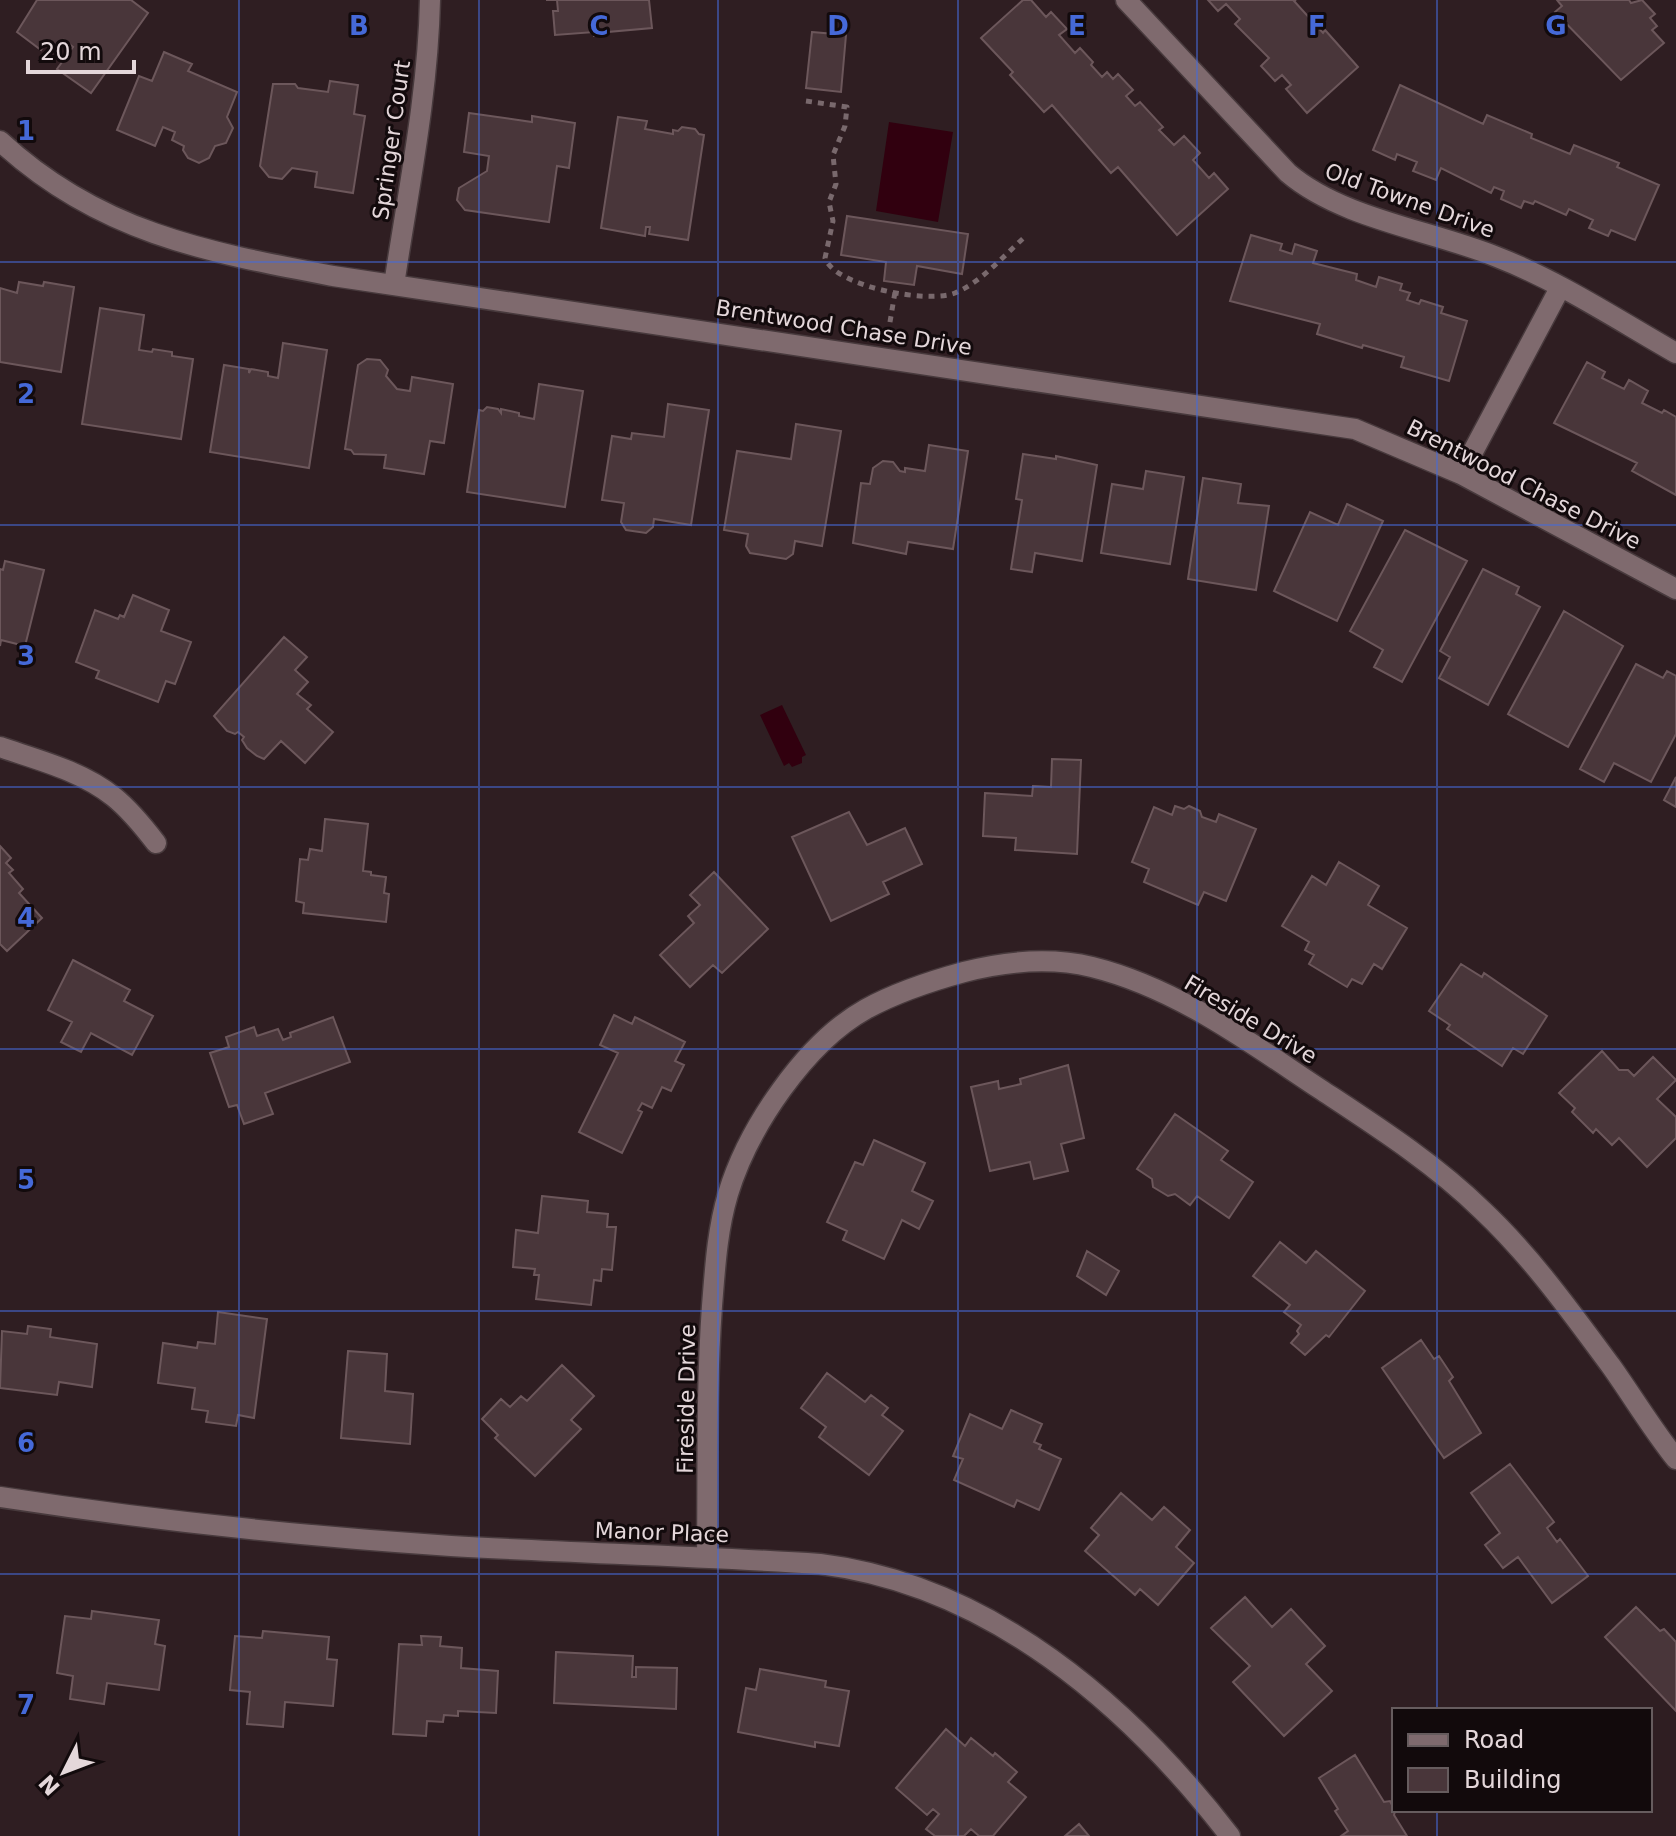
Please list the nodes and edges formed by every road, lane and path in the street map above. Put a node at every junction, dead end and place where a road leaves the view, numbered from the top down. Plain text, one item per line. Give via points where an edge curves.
1 (430, 0) edge
2 (1126, 0) edge
3 (806, 101) dead end
4 (0, 141) edge
5 (1027, 235) dead end
6 (394, 285) junction
7 (1560, 288) junction
8 (895, 292) junction
9 (1676, 353) edge
10 (885, 358) junction
11 (1461, 474) junction
12 (1676, 589) edge
13 (0, 747) edge
14 (156, 843) dead end
15 (1676, 1459) edge
16 (0, 1497) edge
17 (707, 1557) junction
18 (1230, 1836) edge

1 - 6 street, Springer Court
2 - 7 street, Old Towne Drive via 1304,187 1340,205 1502,258
3 - 8 path via 847,107 833,155 836,184 829,198 833,221 826,261 858,283
4 - 6 street, Brentwood Chase Drive via 78,199 170,241
5 - 8 path via 951,295
6 - 10 street, Brentwood Chase Drive
7 - 9 street, Old Towne Drive
7 - 11 street
8 - 10 path
10 - 11 street, Brentwood Chase Drive via 1355,429
11 - 12 street, Brentwood Chase Drive
13 - 14 street via 87,779 134,815
15 - 17 street, Fireside Drive via 1513,1241 1410,1150 1189,1006 1093,967 1021,961 942,978 862,1011 815,1051 754,1135 729,1193 716,1259 709,1356
16 - 17 street, Manor Place via 332,1536
17 - 18 street, Manor Place via 859,1569 977,1612 1042,1653 1129,1723 1167,1759

